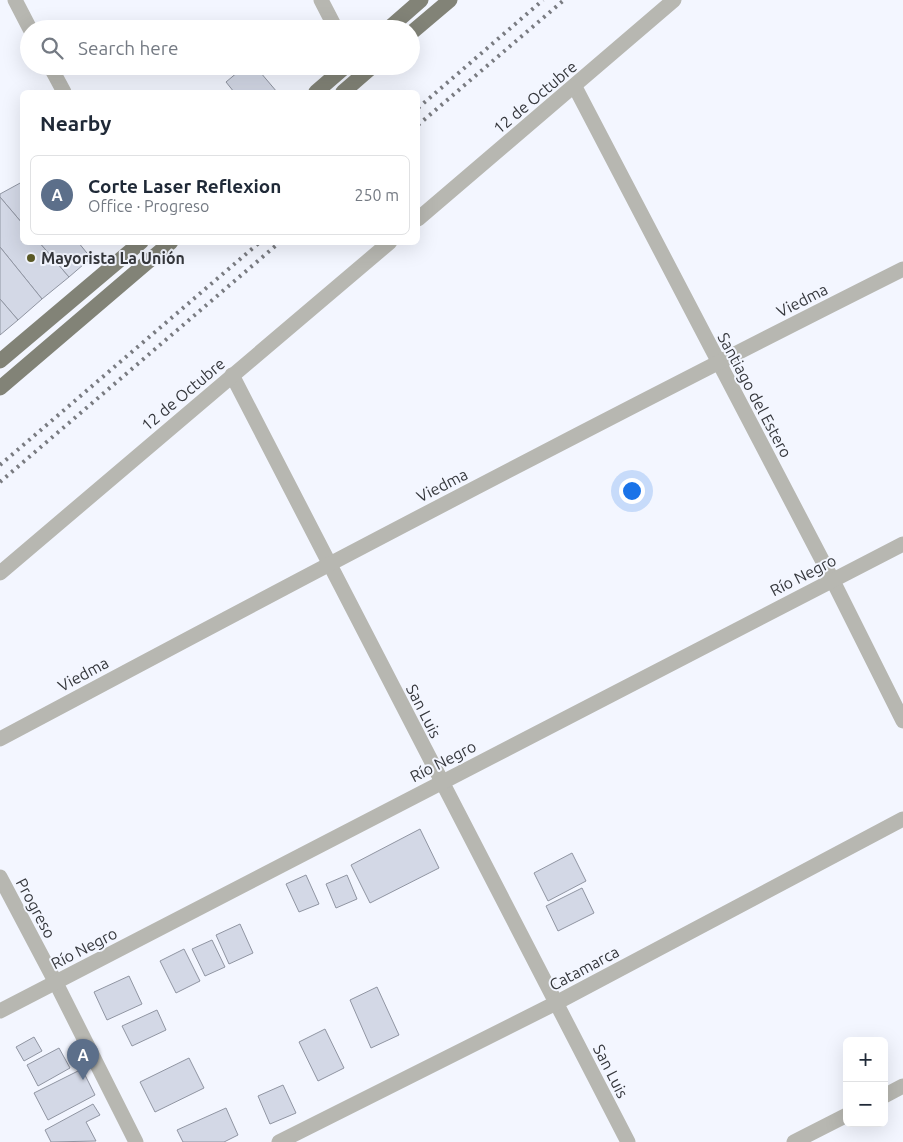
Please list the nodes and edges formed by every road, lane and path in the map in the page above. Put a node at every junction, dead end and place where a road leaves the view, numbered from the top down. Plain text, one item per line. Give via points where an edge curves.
1 (15, 0) edge
2 (321, 0) edge
3 (421, 0) edge
4 (450, 0) edge
5 (674, 0) edge
6 (25, 20) edge
7 (331, 20) edge
8 (398, 20) edge
9 (420, 25) edge
10 (55, 75) edge
11 (336, 75) edge
12 (359, 75) edge
13 (575, 87) junction
14 (63, 90) edge
15 (318, 90) edge
16 (345, 90) edge
17 (420, 217) edge
18 (139, 245) edge
19 (145, 245) edge
20 (168, 245) edge
21 (386, 245) edge
22 (155, 257) junction
23 (903, 269) edge
24 (0, 361) edge
25 (718, 362) junction
26 (232, 376) junction
27 (0, 388) edge
28 (903, 544) edge
29 (330, 563) junction
30 (0, 573) edge
31 (832, 579) junction
32 (903, 721) edge
33 (0, 739) edge
34 (441, 782) junction
35 (903, 819) edge
36 (0, 877) edge
37 (56, 983) junction
38 (556, 1003) junction
39 (0, 1010) edge
40 (903, 1086) edge
41 (888, 1094) edge
42 (843, 1117) edge
43 (136, 1142) edge
44 (279, 1142) edge
45 (628, 1142) edge
46 (794, 1142) edge

1 - 6 street
2 - 7 street
3 - 8 main road
4 - 9 main road
5 - 13 street, 12 de Octubre
10 - 14 street
11 - 15 main road
12 - 16 main road
13 - 17 street, 12 de Octubre
13 - 25 street, Santiago del Estero
18 - 24 main road
19 - 22 street
20 - 22 main road
21 - 26 street, 12 de Octubre
22 - 27 main road
23 - 25 street, Viedma
25 - 29 street, Viedma
25 - 31 street, Santiago del Estero
26 - 29 street, San Luis
26 - 30 street, 12 de Octubre
28 - 31 street, Río Negro
29 - 33 street, Viedma
29 - 34 street, San Luis
31 - 32 street, Santiago del Estero
31 - 34 street, Río Negro
34 - 37 street, Río Negro
34 - 38 street, San Luis
35 - 38 street, Catamarca
36 - 37 street, Progreso
37 - 39 street, Río Negro
37 - 43 street, Progreso
38 - 44 street, Catamarca
38 - 45 street, San Luis
40 - 41 street
42 - 46 street

